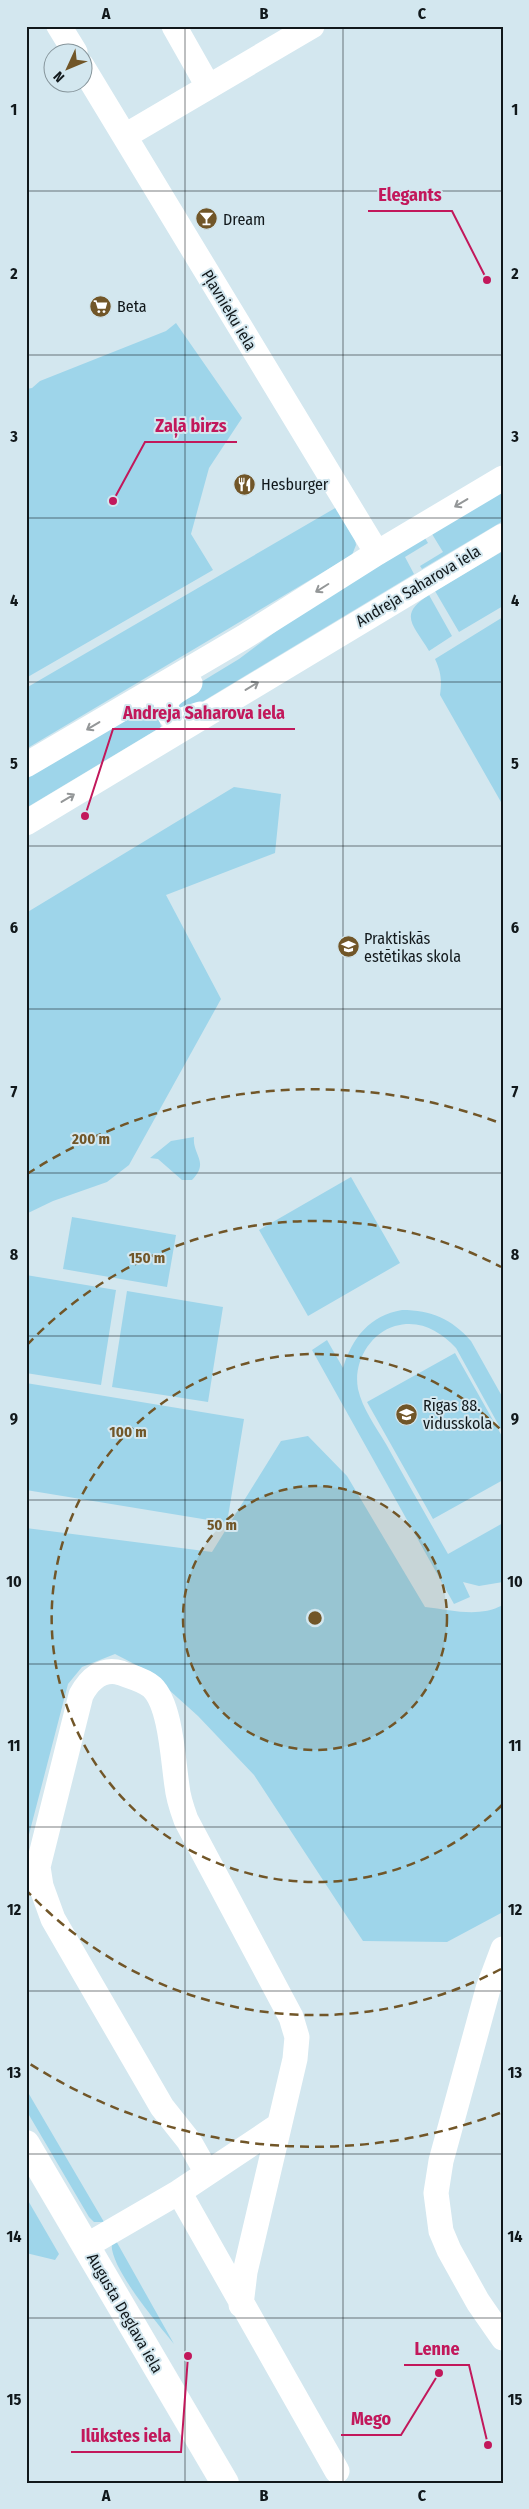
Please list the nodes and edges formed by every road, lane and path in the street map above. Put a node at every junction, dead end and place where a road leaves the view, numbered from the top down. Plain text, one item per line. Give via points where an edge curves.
1 (59, 26) edge
2 (174, 26) edge
3 (312, 26) edge
4 (69, 42) edge
5 (92, 83) edge
6 (208, 86) junction
7 (124, 136) junction
8 (503, 478) edge
9 (503, 536) edge
10 (377, 553) junction
11 (244, 636) junction
12 (220, 706) junction
13 (26, 765) edge
14 (26, 823) edge
15 (503, 1949) edge
16 (278, 2126) junction
17 (26, 2144) edge
18 (207, 2173) junction
19 (179, 2192) junction
20 (86, 2246) junction
21 (241, 2305) junction
22 (503, 2338) edge
23 (337, 2471) dead end
24 (224, 2483) edge

1 - 4 street
2 - 6 street
3 - 6 street
5 - 7 street, Pļavnieku iela
6 - 7 street
7 - 10 street, Pļavnieku iela
8 -> 10 street
12 -> 9 street, Andreja Saharova iela
10 -> 11 street
11 - 12 street via 229,659 171,694 166,702 166,709 174,720 180,721
11 -> 13 street
14 -> 12 street, Andreja Saharova iela
15 - 22 street via 488,1989 436,2193 441,2231 449,2250
16 - 18 street
16 - 18 street via 295,2059 297,2037 291,2017 186,1820 177,1788 170,1724 154,1689 117,1672 105,1672 89,1681 81,1695 38,1867 41,1886 58,1928 162,2107 189,2141
16 - 21 street via 245,2272
17 - 20 main road, Augusta Deglava iela
18 - 19 street
19 - 20 street
19 - 21 street
20 - 24 main road, Augusta Deglava iela
21 - 23 street

